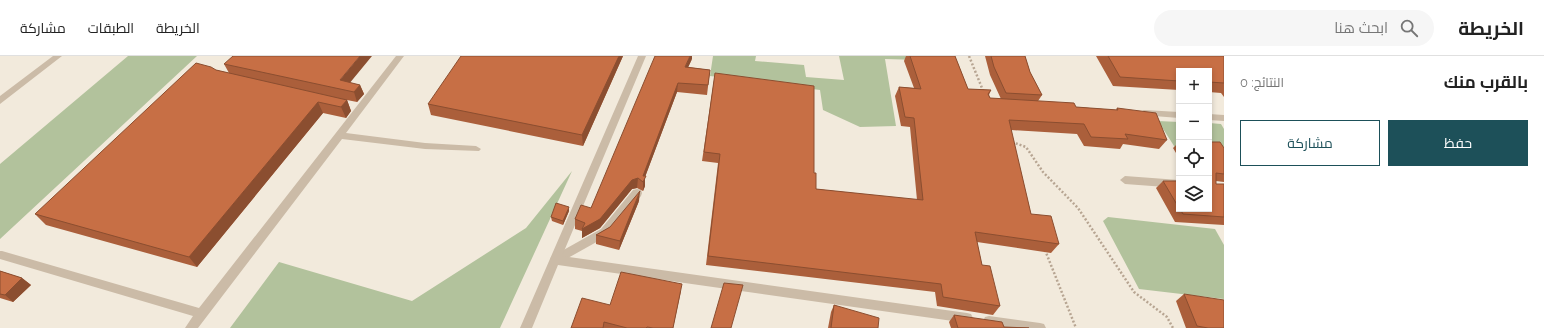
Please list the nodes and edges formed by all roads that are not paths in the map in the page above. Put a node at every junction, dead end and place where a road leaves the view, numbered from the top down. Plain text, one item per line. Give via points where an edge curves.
1 (58, 56) edge
2 (400, 56) edge
3 (642, 56) edge
4 (0, 101) edge
5 (1131, 112) edge
6 (1176, 115) edge
7 (1212, 117) edge
8 (1224, 118) edge
9 (340, 135) junction
10 (476, 149) dead end
11 (1125, 180) dead end
12 (1176, 184) edge
13 (637, 193) edge
14 (2, 255) dead end
15 (555, 260) junction
16 (202, 314) junction
17 (191, 328) edge
18 (526, 328) edge
19 (1040, 328) edge

1 - 4 street
2 - 9 street via 357,107
3 - 15 street
5 - 6 street
7 - 8 street
9 - 10 street via 441,149
9 - 16 street
11 - 12 street
13 - 15 street via 605,232
14 - 16 street
15 - 18 street
15 - 19 street
16 - 17 street

